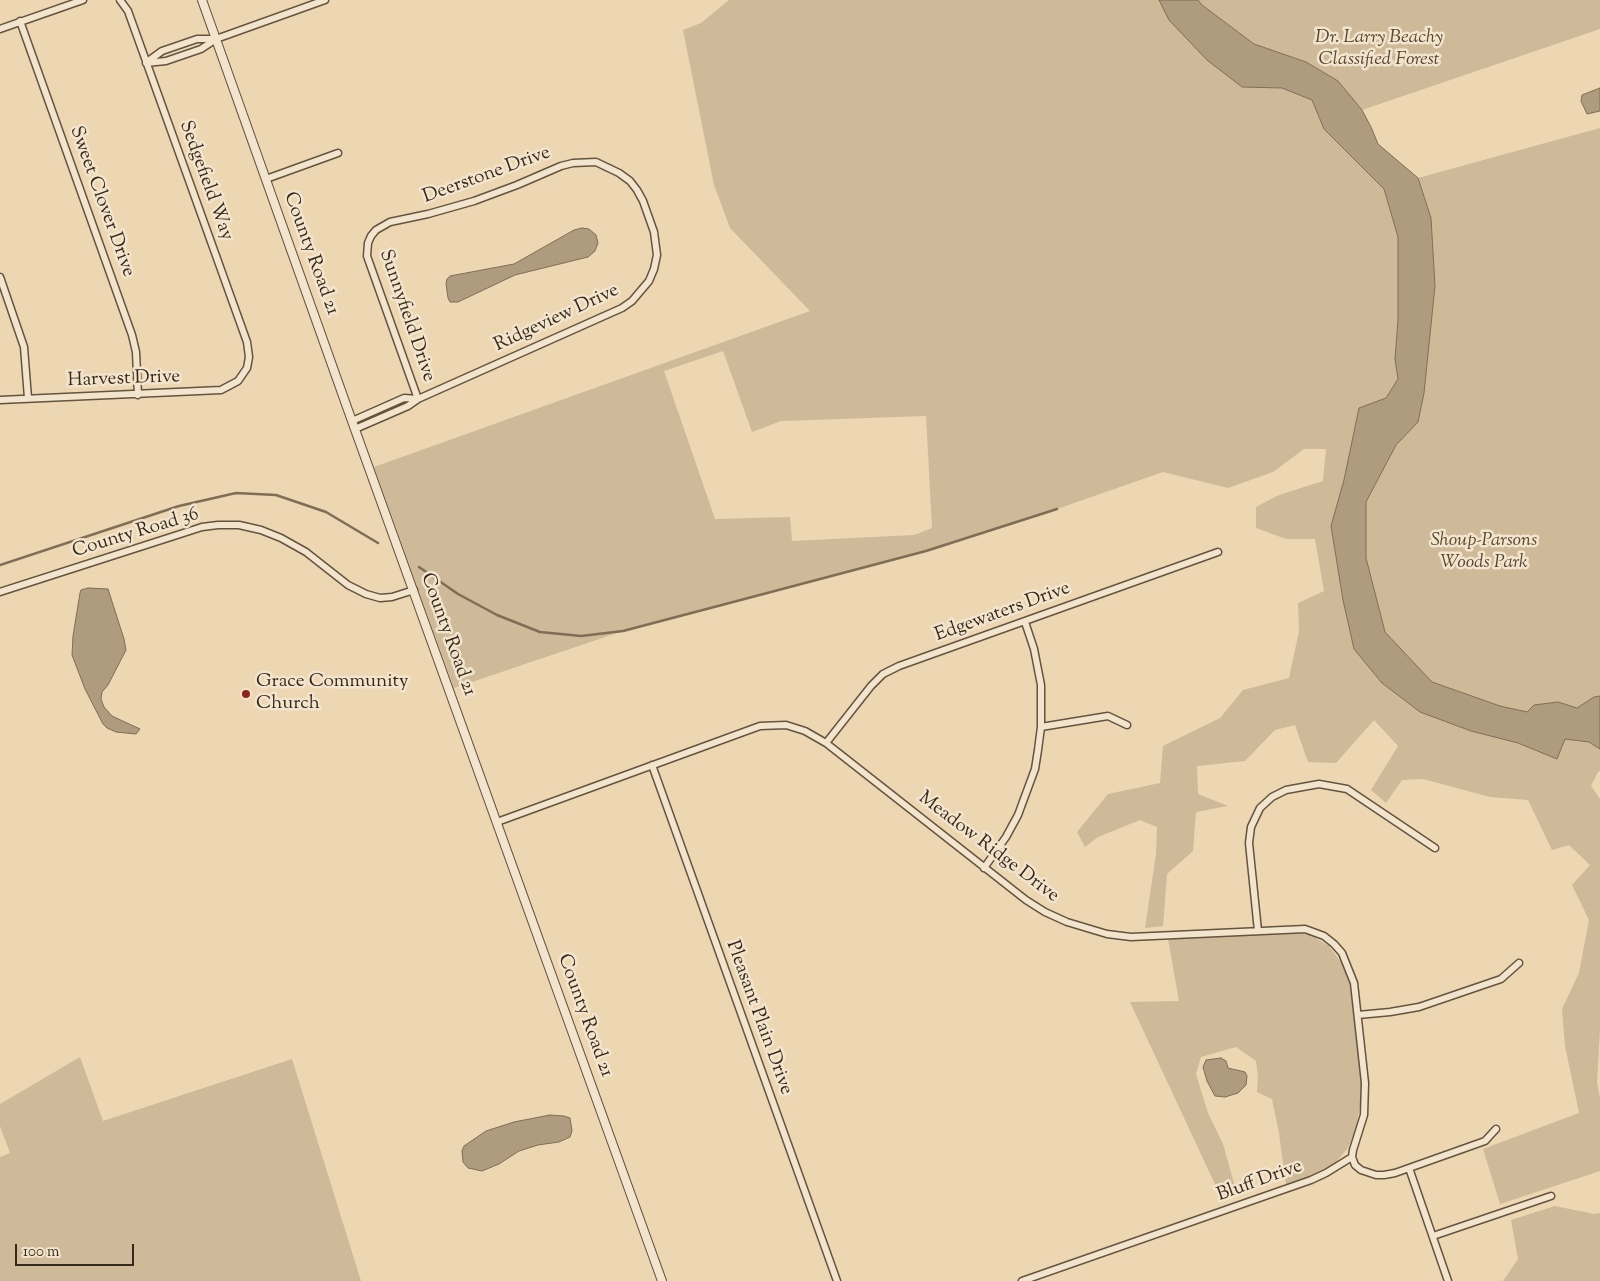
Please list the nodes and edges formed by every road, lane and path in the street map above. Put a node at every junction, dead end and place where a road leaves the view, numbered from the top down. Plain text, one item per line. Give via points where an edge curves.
1 (83, 0) edge
2 (120, 0) edge
3 (202, 0) edge
4 (325, 0) edge
5 (20, 22) junction
6 (0, 28) edge
7 (216, 39) junction
8 (146, 63) junction
9 (338, 153) dead end
10 (596, 162) joint
11 (266, 179) junction
12 (368, 243) joint
13 (0, 277) edge
14 (244, 374) joint
15 (138, 395) junction
16 (28, 398) junction
17 (418, 399) junction
18 (0, 400) edge
19 (354, 425) junction
20 (1218, 552) dead end
21 (414, 590) junction
22 (0, 592) edge
23 (1025, 622) junction
24 (1127, 725) dead end
25 (1041, 727) junction
26 (826, 743) junction
27 (652, 765) junction
28 (497, 822) junction
29 (1435, 848) dead end
30 (984, 868) junction
31 (1258, 931) junction
32 (1518, 963) dead end
33 (1358, 1015) junction
34 (1496, 1129) dead end
35 (1352, 1158) junction
36 (1408, 1168) junction
37 (1551, 1196) dead end
38 (1433, 1236) junction
39 (662, 1281) edge
40 (837, 1281) edge
41 (1022, 1281) edge
42 (1448, 1281) edge

1 - 5 street
2 - 8 street, Sedgefield Way via 128,11
3 - 7 street, County Road 21
4 - 7 street
5 - 6 street
5 - 15 street, Sweet Clover Drive via 132,335
7 - 8 street via 201,49 166,61
7 - 8 street via 197,39 162,51
7 - 11 street, County Road 21
8 - 14 street, Sedgefield Way via 247,342 249,357
9 - 11 street
10 - 12 street, Deerstone Drive via 561,166 474,201 390,222 376,230
10 - 17 street, Ridgeview Drive via 619,173 637,190 654,232 656,255 649,282 622,308
11 - 19 street, County Road 21
12 - 17 street, Sunnyfield Drive via 369,265
13 - 16 street via 24,347
14 - 15 street, Harvest Drive via 233,385 221,390
15 - 16 street, Harvest Drive
16 - 18 street, Harvest Drive
17 - 19 street, Ridgeview Drive via 408,406
19 - 21 street, County Road 21
20 - 23 street, Edgewaters Drive
21 - 22 street, County Road 36 via 380,598 366,594 281,538 260,530 218,525 202,527
21 - 28 street, County Road 21
23 - 25 street via 1041,685
23 - 26 street, Edgewaters Drive via 883,674
24 - 25 street via 1108,716
25 - 30 street via 1027,793 1006,837
26 - 27 street, Meadow Ridge Drive via 795,728 774,724 760,726
26 - 30 street, Meadow Ridge Drive
27 - 28 street, Meadow Ridge Drive
27 - 40 street, Pleasant Plain Drive
28 - 39 street, County Road 21
29 - 31 street via 1347,790 1318,784 1286,790 1260,808 1248,842
30 - 31 street, Meadow Ridge Drive via 1045,912 1107,934 1155,937
31 - 33 street, Meadow Ridge Drive via 1306,929 1334,944 1342,953 1354,983
32 - 33 street via 1501,979 1419,1006
33 - 35 street, Meadow Ridge Drive via 1366,1099
34 - 36 street via 1485,1141
35 - 36 street via 1361,1170 1376,1175
35 - 41 street, Bluff Drive via 1311,1180
36 - 38 street
37 - 38 street
38 - 42 street

